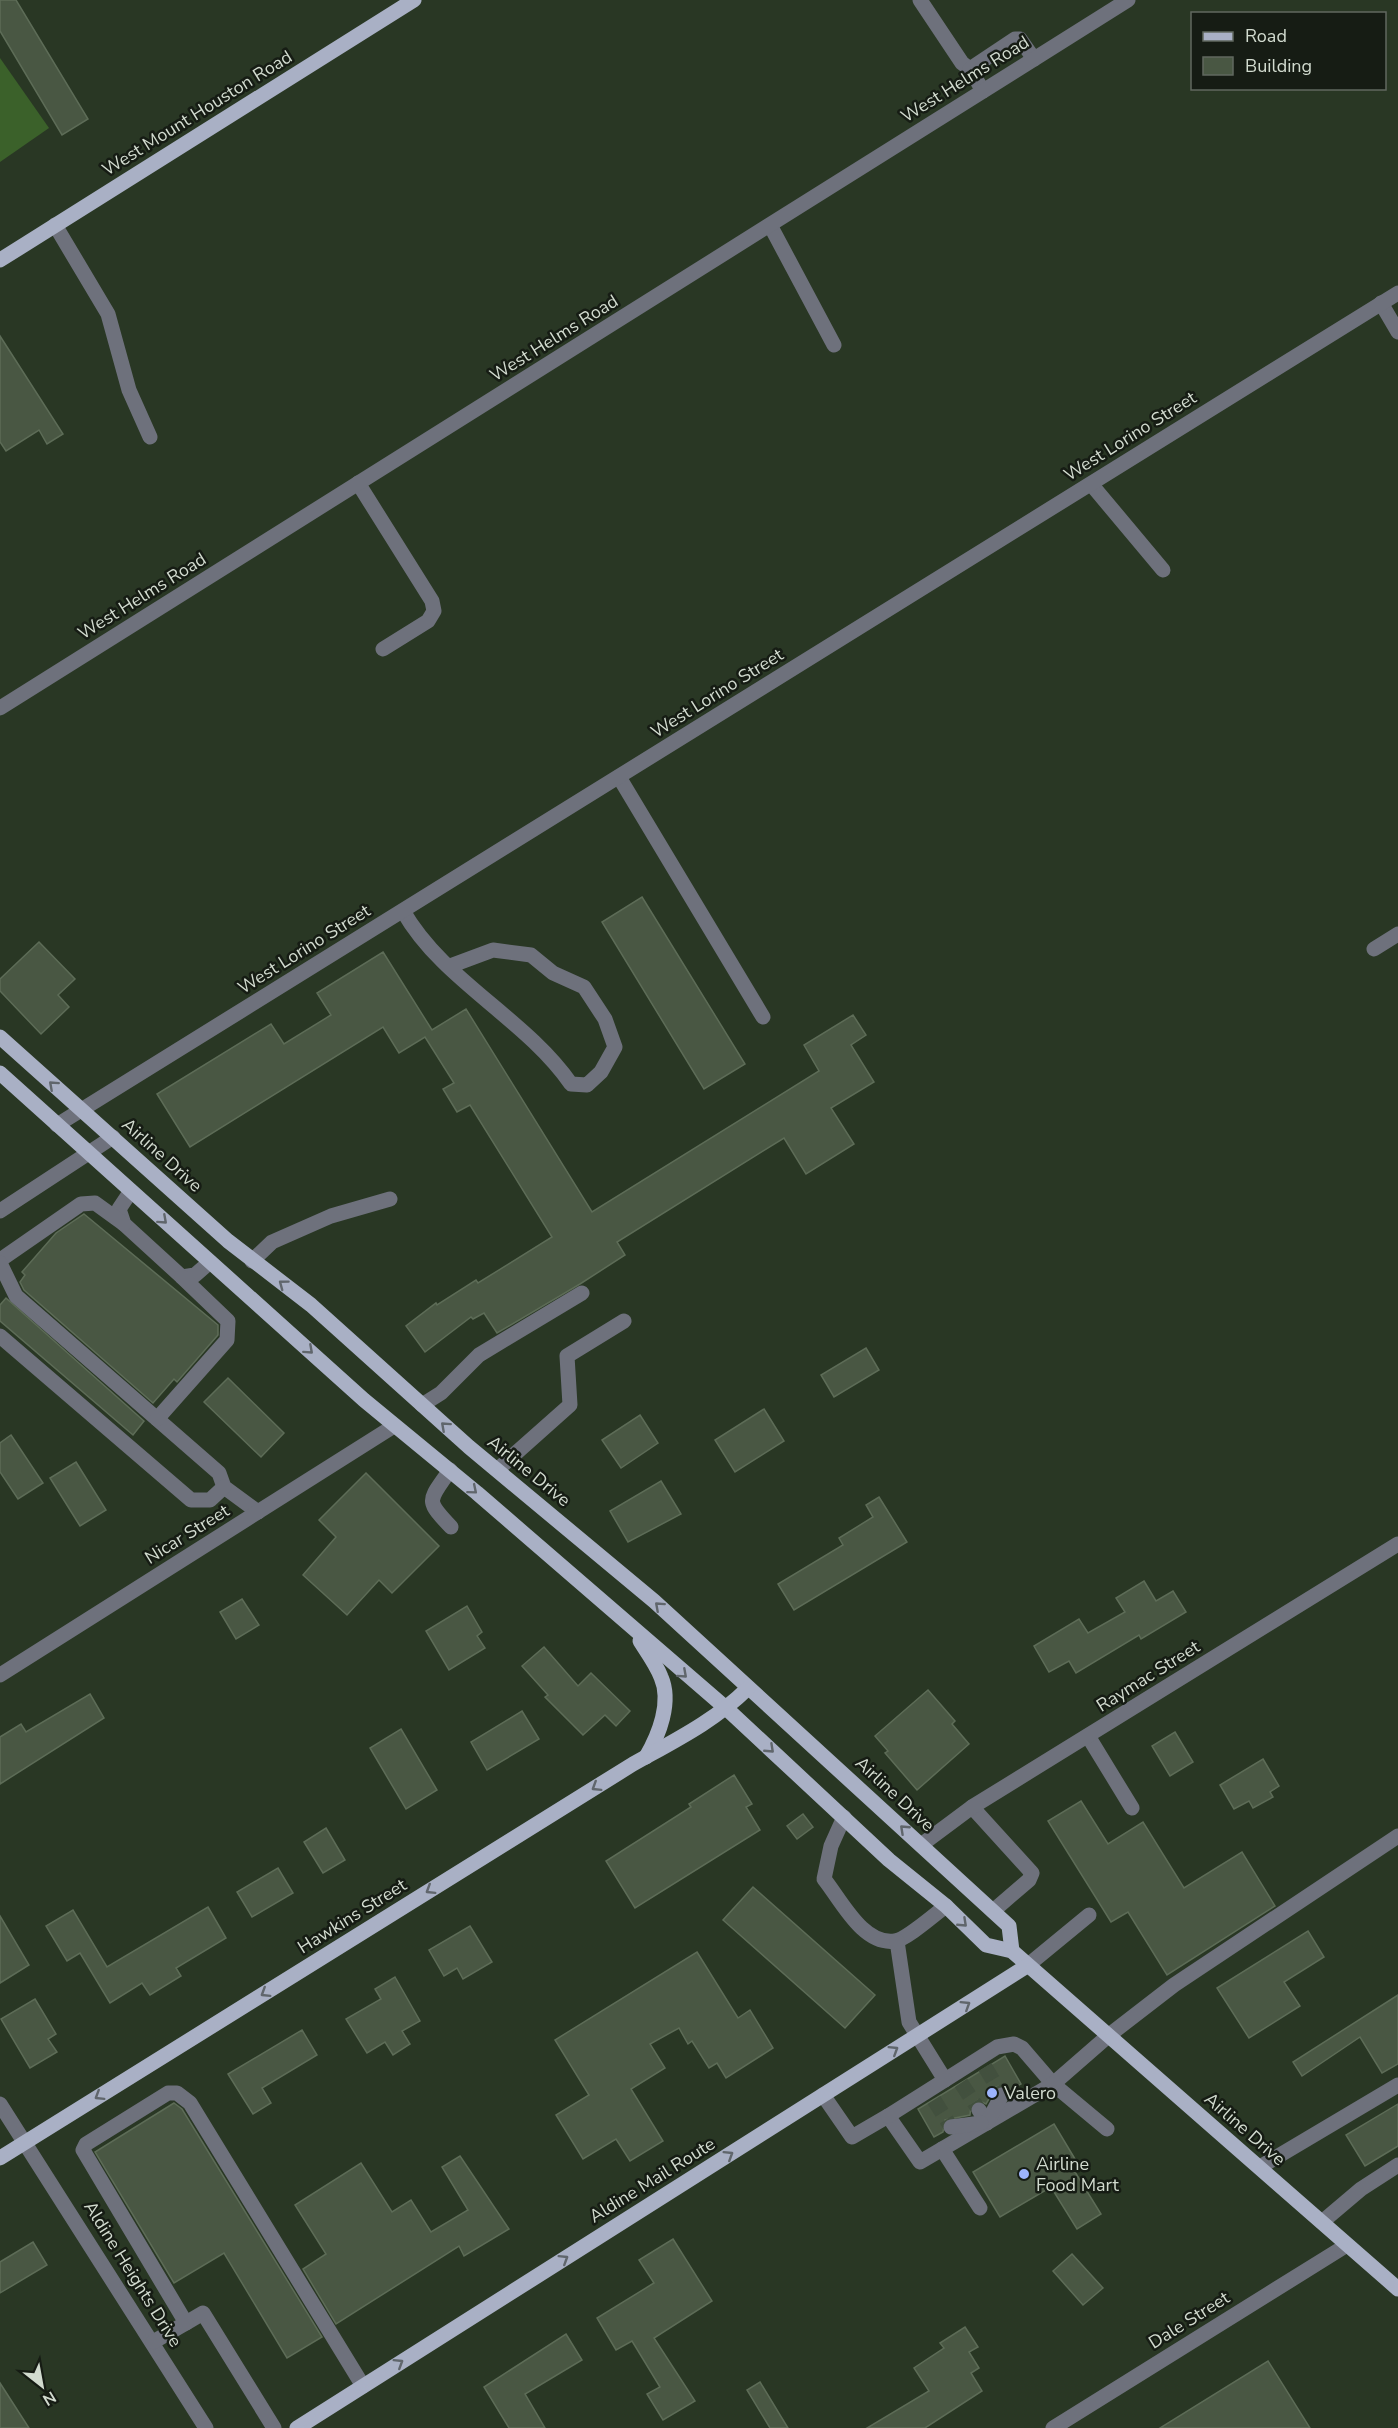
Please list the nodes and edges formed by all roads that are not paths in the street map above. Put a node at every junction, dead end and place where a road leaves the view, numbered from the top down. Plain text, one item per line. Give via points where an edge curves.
1 (414, 0) edge
2 (920, 0) edge
3 (1128, 0) edge
4 (1034, 59) junction
5 (969, 69) junction
6 (983, 91) junction
7 (55, 225) junction
8 (770, 225) junction
9 (0, 260) edge
10 (1398, 293) edge
11 (1381, 303) junction
12 (1398, 332) edge
13 (834, 345) dead end
14 (150, 437) dead end
15 (358, 483) junction
16 (1091, 484) junction
17 (1163, 570) dead end
18 (383, 649) dead end
19 (0, 708) edge
20 (619, 777) junction
21 (403, 911) junction
22 (1398, 934) edge
23 (1374, 949) dead end
24 (450, 966) junction
25 (763, 1017) dead end
26 (0, 1037) edge
27 (0, 1073) edge
28 (82, 1111) junction
29 (57, 1125) junction
30 (113, 1137) junction
31 (90, 1154) junction
32 (131, 1191) junction
33 (390, 1199) dead end
34 (0, 1210) edge
35 (124, 1224) junction
36 (252, 1261) junction
37 (0, 1262) edge
38 (210, 1262) junction
39 (182, 1277) junction
40 (582, 1293) dead end
41 (624, 1321) dead end
42 (0, 1336) edge
43 (422, 1405) junction
44 (157, 1419) junction
45 (394, 1426) junction
46 (498, 1469) junction
47 (450, 1470) junction
48 (224, 1487) junction
49 (258, 1512) junction
50 (451, 1527) dead end
51 (1398, 1544) edge
52 (631, 1626) junction
53 (0, 1675) edge
54 (748, 1688) junction
55 (727, 1709) junction
56 (1088, 1736) junction
57 (646, 1757) junction
58 (972, 1807) junction
59 (1132, 1808) dead end
60 (844, 1817) junction
61 (1398, 1836) edge
62 (921, 1845) junction
63 (945, 1906) junction
64 (993, 1911) junction
65 (1089, 1915) dead end
66 (897, 1941) junction
67 (1012, 1951) junction
68 (1027, 1966) junction
69 (916, 2036) junction
70 (1108, 2036) junction
71 (985, 2067) dead end
72 (954, 2079) junction
73 (1053, 2084) junction
74 (1398, 2085) edge
75 (823, 2095) junction
76 (1002, 2095) dead end
77 (934, 2100) dead end
78 (0, 2104) edge
79 (888, 2116) junction
80 (983, 2116) junction
81 (951, 2127) dead end
82 (1107, 2129) dead end
83 (26, 2142) junction
84 (942, 2149) junction
85 (0, 2158) edge
86 (1398, 2165) edge
87 (1260, 2167) junction
88 (980, 2208) dead end
89 (1322, 2222) junction
90 (1347, 2245) junction
91 (1398, 2289) edge
92 (186, 2323) junction
93 (153, 2342) junction
94 (363, 2386) junction
95 (206, 2428) edge
96 (274, 2428) edge
97 (297, 2428) edge
98 (1053, 2428) edge

1 - 7 main road, West Mount Houston Road
2 - 5 street
3 - 4 street, West Helms Road
4 - 5 street via 1020,39 1015,39
4 - 6 street, West Helms Road
5 - 6 street
6 - 8 street, West Helms Road
7 - 9 main road, West Mount Houston Road
7 - 14 street via 108,314 129,390
8 - 13 street
8 - 15 street, West Helms Road
10 - 11 street, West Lorino Street
11 - 12 street
11 - 16 street, West Lorino Street
15 - 18 street via 435,611 428,621
15 - 19 street, West Helms Road
16 - 17 street
16 - 20 street, West Lorino Street
20 - 21 street, West Lorino Street
20 - 25 street
21 - 24 street via 416,935
21 - 28 street, West Lorino Street
22 - 23 street
24 - 24 street via 540,1044 572,1084 587,1085 601,1072 615,1047 605,1019 584,987 553,973 531,955 493,950
28 -> 26 main road, Airline Drive
27 - 29 main road, Airline Drive
28 - 29 street, West Lorino Street
28 - 30 main road, Airline Drive
29 - 31 main road, Airline Drive
30 - 31 street
30 - 36 main road, Airline Drive
31 - 32 main road, Airline Drive
31 - 34 street
32 - 35 street via 119,1209
32 -> 38 main road, Airline Drive
33 - 36 street via 331,1216 272,1242
35 - 37 street via 95,1203 81,1204
35 - 39 street
43 -> 36 main road, Airline Drive via 311,1305
37 - 44 street via 16,1296
38 - 39 street via 195,1275
38 -> 45 main road, Airline Drive
39 - 44 street via 228,1321 227,1340
40 - 43 street via 479,1355 441,1393
41 - 46 street via 567,1356 570,1405
42 - 48 street via 191,1500 210,1500
46 -> 43 main road, Airline Drive
44 - 48 street via 219,1473
45 - 47 main road, Airline Drive
45 - 49 street, Nicar Street
54 -> 46 main road, Airline Drive via 654,1601
47 - 50 street via 431,1500 432,1507
47 -> 52 main road, Airline Drive
48 - 49 street
49 - 53 street, Nicar Street
51 - 56 street, Raymac Street
52 -> 55 main road, Airline Drive
52 - 57 main road via 662,1679 664,1708 657,1738
54 - 55 main road, Hawkins Street
62 -> 54 main road, Airline Drive
55 - 57 main road, Hawkins Street
55 -> 60 main road, Airline Drive
56 - 58 street, Raymac Street
56 - 59 street
57 -> 83 main road, Hawkins Street
58 - 62 street, Raymac Street
58 - 64 street via 1032,1873
60 - 63 main road, Airline Drive
60 - 66 street via 831,1846 824,1879 862,1929 877,1940
61 - 70 street via 1190,1974
62 - 64 main road, Airline Drive
63 - 66 street
63 -> 67 main road, Airline Drive via 986,1945
64 - 67 main road, Airline Drive via 1009,1926
65 - 68 street
66 - 69 street via 903,1998
67 - 68 main road, Airline Drive
69 -> 68 main road, Aldine Mail Route
68 - 70 main road, Airline Drive
69 - 72 street
75 -> 69 main road, Aldine Mail Route
70 - 73 street
70 - 87 main road, Airline Drive
71 - 72 street
72 - 73 street via 997,2047 1014,2044
72 - 77 street
72 - 79 street
73 - 80 street
73 - 82 street
74 - 87 street
75 - 79 street via 852,2137
94 -> 75 main road, Aldine Mail Route
76 - 80 street
78 - 83 street, Aldine Heights Drive
79 - 84 street via 920,2162
80 - 81 street
80 - 84 street
83 - 85 main road, Hawkins Street
83 - 93 street, Aldine Heights Drive
84 - 88 street
86 - 89 street via 1360,2188
87 - 89 main road, Airline Drive
89 - 90 main road, Airline Drive
90 - 91 main road, Airline Drive
90 - 98 street, Dale Street
92 - 93 street
92 - 94 street via 83,2150 86,2144 168,2093 177,2093 190,2103
92 - 96 street via 203,2313
93 - 95 street, Aldine Heights Drive
94 - 97 main road, Aldine Mail Route

